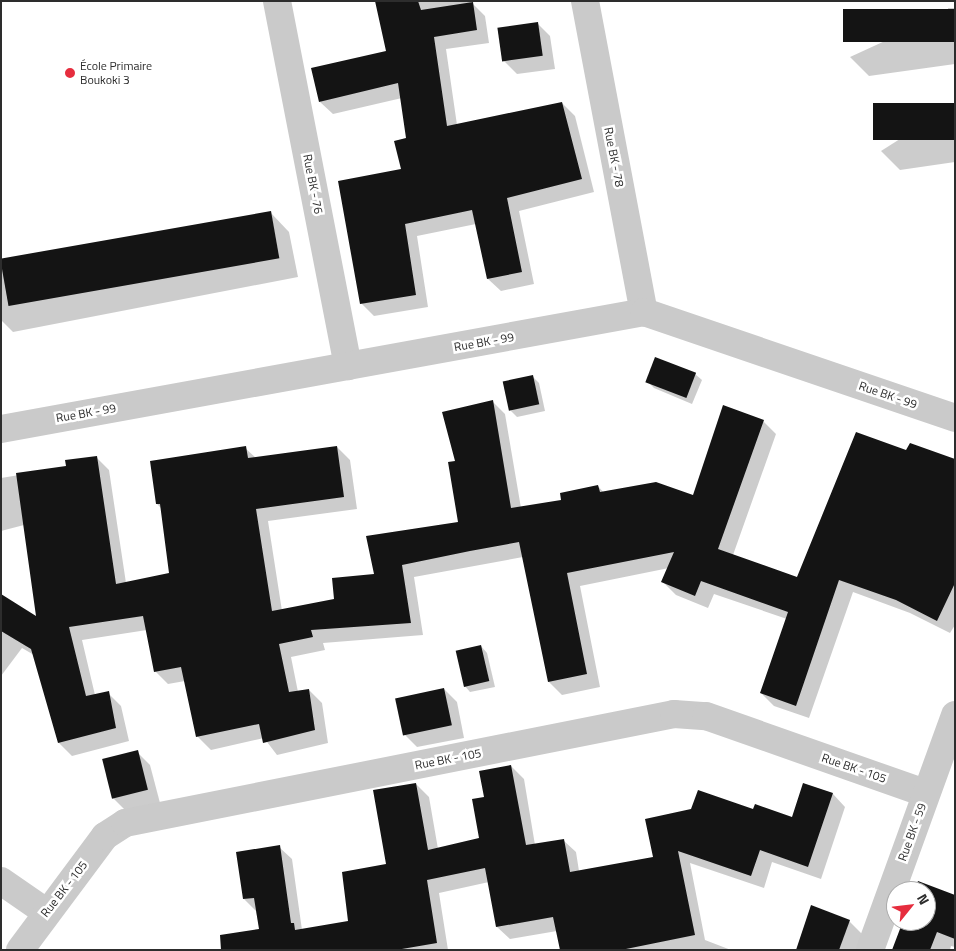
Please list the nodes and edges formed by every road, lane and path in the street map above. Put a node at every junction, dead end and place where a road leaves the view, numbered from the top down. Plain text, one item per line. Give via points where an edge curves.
1 (277, 1) edge
2 (585, 1) edge
3 (644, 312) junction
4 (348, 366) junction
5 (955, 418) edge
6 (1, 428) edge
7 (955, 715) edge
8 (926, 793) junction
9 (1, 882) edge
10 (46, 912) junction
11 (20, 950) edge
12 (870, 950) edge

1 - 4 street, Rue BK - 76
2 - 3 street, Rue BK - 78
3 - 4 street, Rue BK - 99
3 - 5 street, Rue BK - 99
4 - 6 street, Rue BK - 99
7 - 8 street, Rue BK - 59
8 - 10 street, Rue BK - 105 via 706,716 674,714 125,823 105,836
8 - 12 street, Rue BK - 59
9 - 10 street
10 - 11 street, Rue BK - 105

